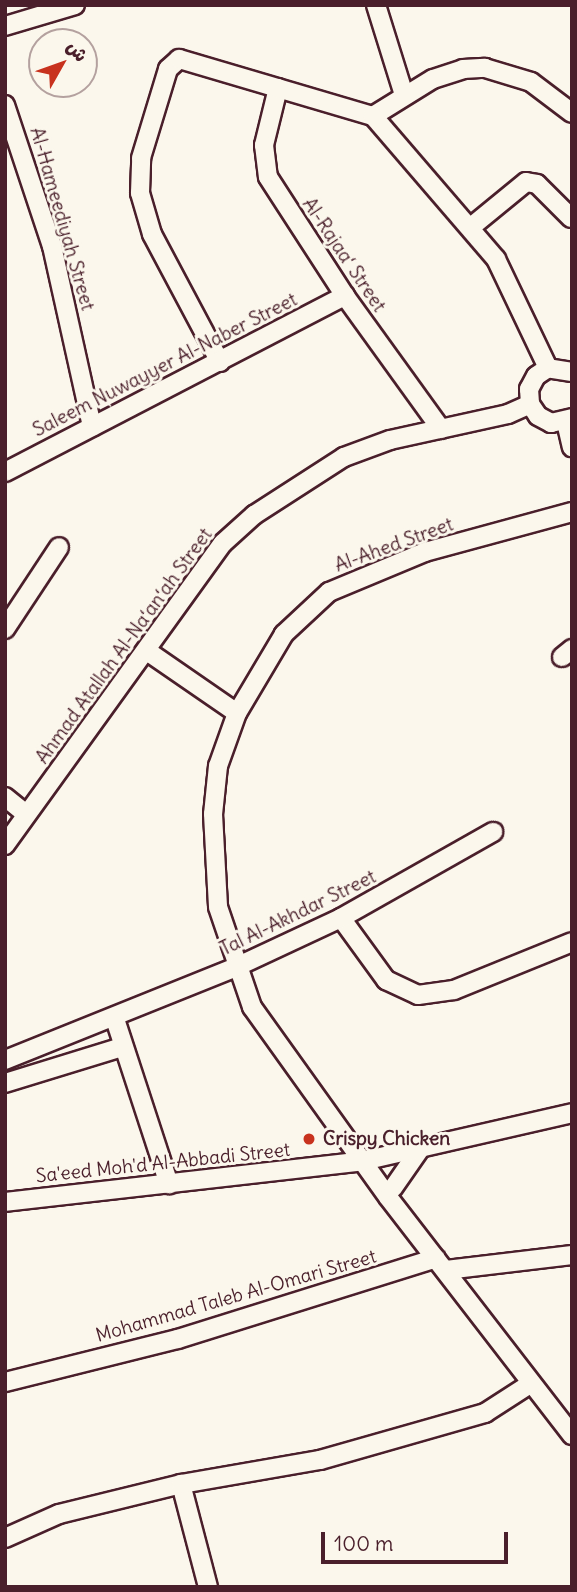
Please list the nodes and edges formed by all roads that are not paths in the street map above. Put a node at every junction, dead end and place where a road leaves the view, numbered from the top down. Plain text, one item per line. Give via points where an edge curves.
1 (75, 5) edge
2 (376, 5) edge
3 (5, 26) edge
4 (278, 88) junction
5 (404, 95) junction
6 (5, 105) edge
7 (572, 113) edge
8 (373, 116) junction
9 (572, 218) edge
10 (471, 227) junction
11 (345, 296) junction
12 (220, 362) junction
13 (548, 368) junction
14 (572, 372) edge
15 (530, 404) junction
16 (569, 420) edge
17 (92, 427) junction
18 (441, 429) junction
19 (572, 447) edge
20 (5, 472) edge
21 (572, 512) edge
22 (59, 547) dead end
23 (5, 629) edge
24 (147, 652) junction
25 (237, 713) junction
26 (5, 797) edge
27 (26, 814) junction
28 (493, 832) dead end
29 (5, 845) edge
30 (341, 918) junction
31 (572, 942) edge
32 (236, 967) junction
33 (115, 1018) junction
34 (122, 1047) junction
35 (5, 1060) edge
36 (5, 1083) edge
37 (572, 1113) edge
38 (420, 1149) junction
39 (381, 1157) junction
40 (363, 1161) junction
41 (169, 1184) junction
42 (393, 1194) junction
43 (5, 1202) edge
44 (572, 1255) edge
45 (441, 1264) junction
46 (5, 1382) edge
47 (530, 1384) junction
48 (572, 1435) edge
49 (181, 1484) junction
50 (5, 1538) edge
51 (208, 1587) edge

1 - 3 street
2 - 5 street
4 - 8 street
4 - 11 street, Al-Rajaa‘ Street via 264,145 268,177
4 - 12 street via 187,59 176,60 168,69 141,159 140,193 152,234
5 - 7 street via 463,69 485,68 531,82
5 - 8 street
6 - 17 street, Al-Hameediyah Street via 52,246
8 - 10 street
9 - 10 street via 537,184 526,181
10 - 13 street via 496,259
11 - 12 street, Saleem Nuwayyer Al-Naber Street
11 - 18 street, Al-Rajaa‘ Street
12 - 17 street, Saleem Nuwayyer Al-Naber Street
13 - 14 street
13 - 15 street via 536,376 529,389
15 - 16 street via 544,420
15 - 18 street, Ahmad Atallah Al-Na‘an‘ah Street
16 - 19 street
17 - 20 street, Saleem Nuwayyer Al-Naber Street
18 - 24 street, Ahmad Atallah Al-Na‘an‘ah Street via 390,440 344,457 254,515 223,543
21 - 25 street, Al-Ahed Street via 425,552 328,593 284,635
22 - 23 street
24 - 25 street
24 - 27 street, Ahmad Atallah Al-Na‘an‘ah Street
25 - 32 street, Al-Ahed Street via 218,766 213,814 218,907
26 - 27 street
27 - 29 street, Ahmad Atallah Al-Na‘an‘ah Street
28 - 30 street, Tal Al-Akhdar Street
30 - 31 street via 386,980 418,995 454,990
30 - 32 street, Tal Al-Akhdar Street
32 - 33 street, Tal Al-Akhdar Street
32 - 40 street, Al-Ahed Street via 252,1007
33 - 34 street
33 - 35 street, Tal Al-Akhdar Street
34 - 36 street
34 - 41 street
37 - 38 street, Sa'eed Moh'd Al-Abbadi Street
38 - 39 street, Sa'eed Moh'd Al-Abbadi Street
38 - 42 street
39 - 40 street, Sa'eed Moh'd Al-Abbadi Street
39 - 42 street
40 - 41 street, Sa'eed Moh'd Al-Abbadi Street
40 - 42 street, Al-Ahed Street
41 - 43 street, Sa'eed Moh'd Al-Abbadi Street
42 - 45 street
44 - 45 street, Mohammad Taleb Al-Omari Street
45 - 46 street, Mohammad Taleb Al-Omari Street via 178,1339
45 - 47 street
47 - 48 street
47 - 49 street via 485,1413 320,1460
49 - 50 street via 59,1514
49 - 51 street

